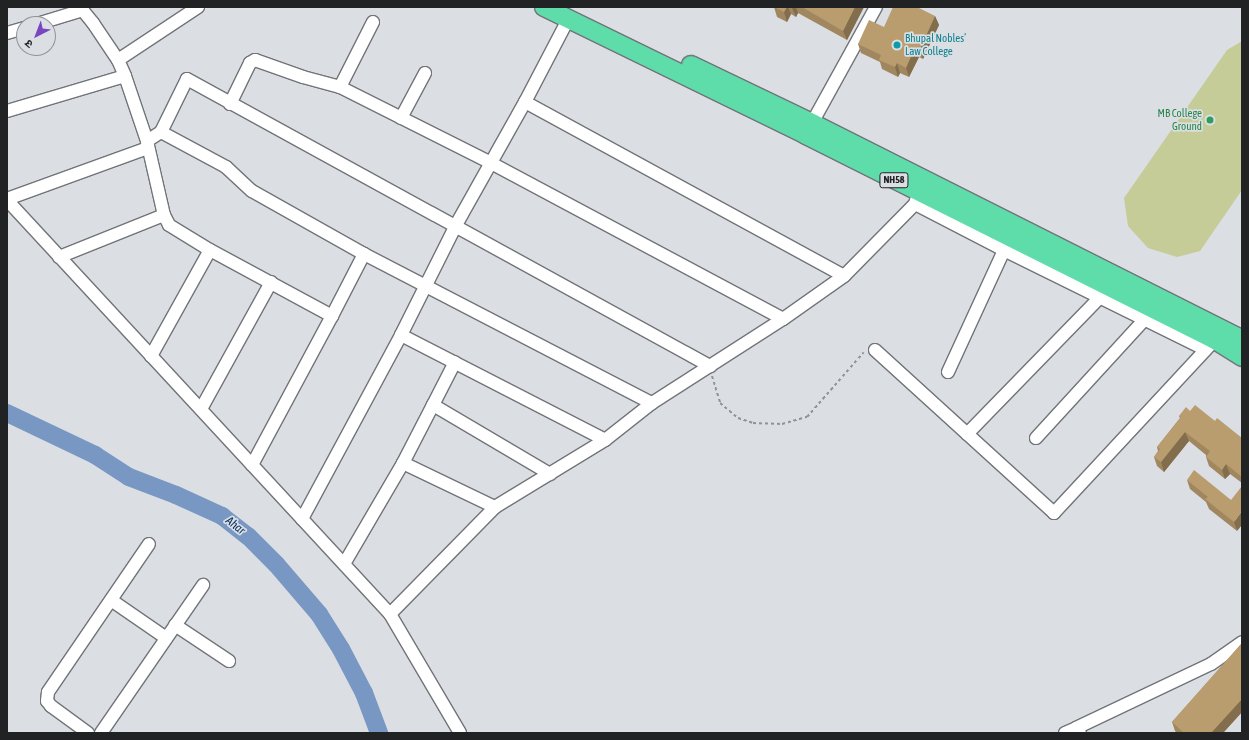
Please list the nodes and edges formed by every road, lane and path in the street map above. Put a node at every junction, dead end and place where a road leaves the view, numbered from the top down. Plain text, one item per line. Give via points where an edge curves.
1 (198, 7) edge
2 (544, 7) edge
3 (876, 7) edge
4 (82, 8) edge
5 (571, 11) edge
6 (56, 17) edge
7 (373, 22) dead end
8 (118, 60) junction
9 (425, 72) dead end
10 (125, 76) junction
11 (340, 87) junction
12 (525, 102) junction
13 (230, 104) junction
14 (7, 111) edge
15 (402, 118) junction
16 (809, 129) junction
17 (161, 132) junction
18 (147, 145) junction
19 (491, 163) junction
20 (917, 198) junction
21 (7, 199) edge
22 (164, 215) junction
23 (456, 225) junction
24 (210, 250) junction
25 (1004, 250) junction
26 (364, 254) junction
27 (59, 256) junction
28 (844, 276) junction
29 (271, 282) junction
30 (425, 286) junction
31 (1100, 297) junction
32 (332, 316) junction
33 (783, 319) junction
34 (1145, 319) junction
35 (401, 335) junction
36 (1242, 339) edge
37 (1210, 345) junction
38 (875, 350) joint
39 (151, 356) junction
40 (1242, 357) edge
41 (455, 362) junction
42 (710, 366) junction
43 (948, 372) dead end
44 (652, 403) junction
45 (433, 405) junction
46 (200, 409) junction
47 (967, 434) junction
48 (1036, 438) dead end
49 (605, 440) junction
50 (403, 463) junction
51 (252, 465) junction
52 (550, 474) junction
53 (495, 507) junction
54 (302, 519) junction
55 (149, 544) dead end
56 (344, 564) junction
57 (203, 585) dead end
58 (111, 600) junction
59 (390, 614) junction
60 (175, 625) junction
61 (166, 638) junction
62 (1242, 642) edge
63 (229, 661) dead end
64 (1074, 731) edge
65 (88, 733) edge
66 (101, 733) edge
67 (460, 733) edge

1 - 8 street
2 - 5 highway, NH58
3 - 16 street
4 - 6 street
4 - 8 street
5 - 12 street
5 - 16 highway, NH58
7 - 11 street
8 - 10 street
9 - 15 street
10 - 14 street
10 - 18 street
11 - 13 street via 255,60 250,63
11 - 15 street
12 - 19 street
12 - 28 street
13 - 17 street via 187,79
13 - 23 street
15 - 19 street
16 - 20 highway, NH58
16 - 36 highway, NH58
17 - 18 street
17 - 26 street via 226,167 252,191
18 - 21 street
18 - 22 street
19 - 23 street
19 - 33 street
20 - 25 street
20 - 28 street
20 - 37 highway, NH58
21 - 27 street
22 - 24 street via 169,225
22 - 27 street
23 - 30 street
23 - 42 street
24 - 29 street
24 - 39 street
25 - 31 street
25 - 43 street
26 - 30 street
26 - 32 street
27 - 39 street
28 - 33 street
29 - 32 street
29 - 46 street
30 - 35 street
30 - 44 street
31 - 34 street
31 - 47 street
32 - 51 street
33 - 42 street
34 - 37 street
34 - 48 street
35 - 41 street
35 - 54 street
37 - 40 highway, NH58
37 - 47 street via 1056,513
38 - 42 path via 866,351 807,417 782,424 753,423 738,418 720,403
38 - 47 street
39 - 46 street
41 - 45 street
41 - 49 street
42 - 44 street
44 - 49 street
45 - 50 street
45 - 52 street
46 - 51 street
49 - 52 street
50 - 53 street
50 - 56 street
51 - 54 street
52 - 53 street
53 - 59 street
54 - 56 street
55 - 58 street
56 - 59 street
57 - 60 street
58 - 61 street
58 - 65 street via 48,692 47,700 50,706
59 - 67 street
60 - 61 street
60 - 63 street
61 - 66 street
62 - 64 street via 1211,664

